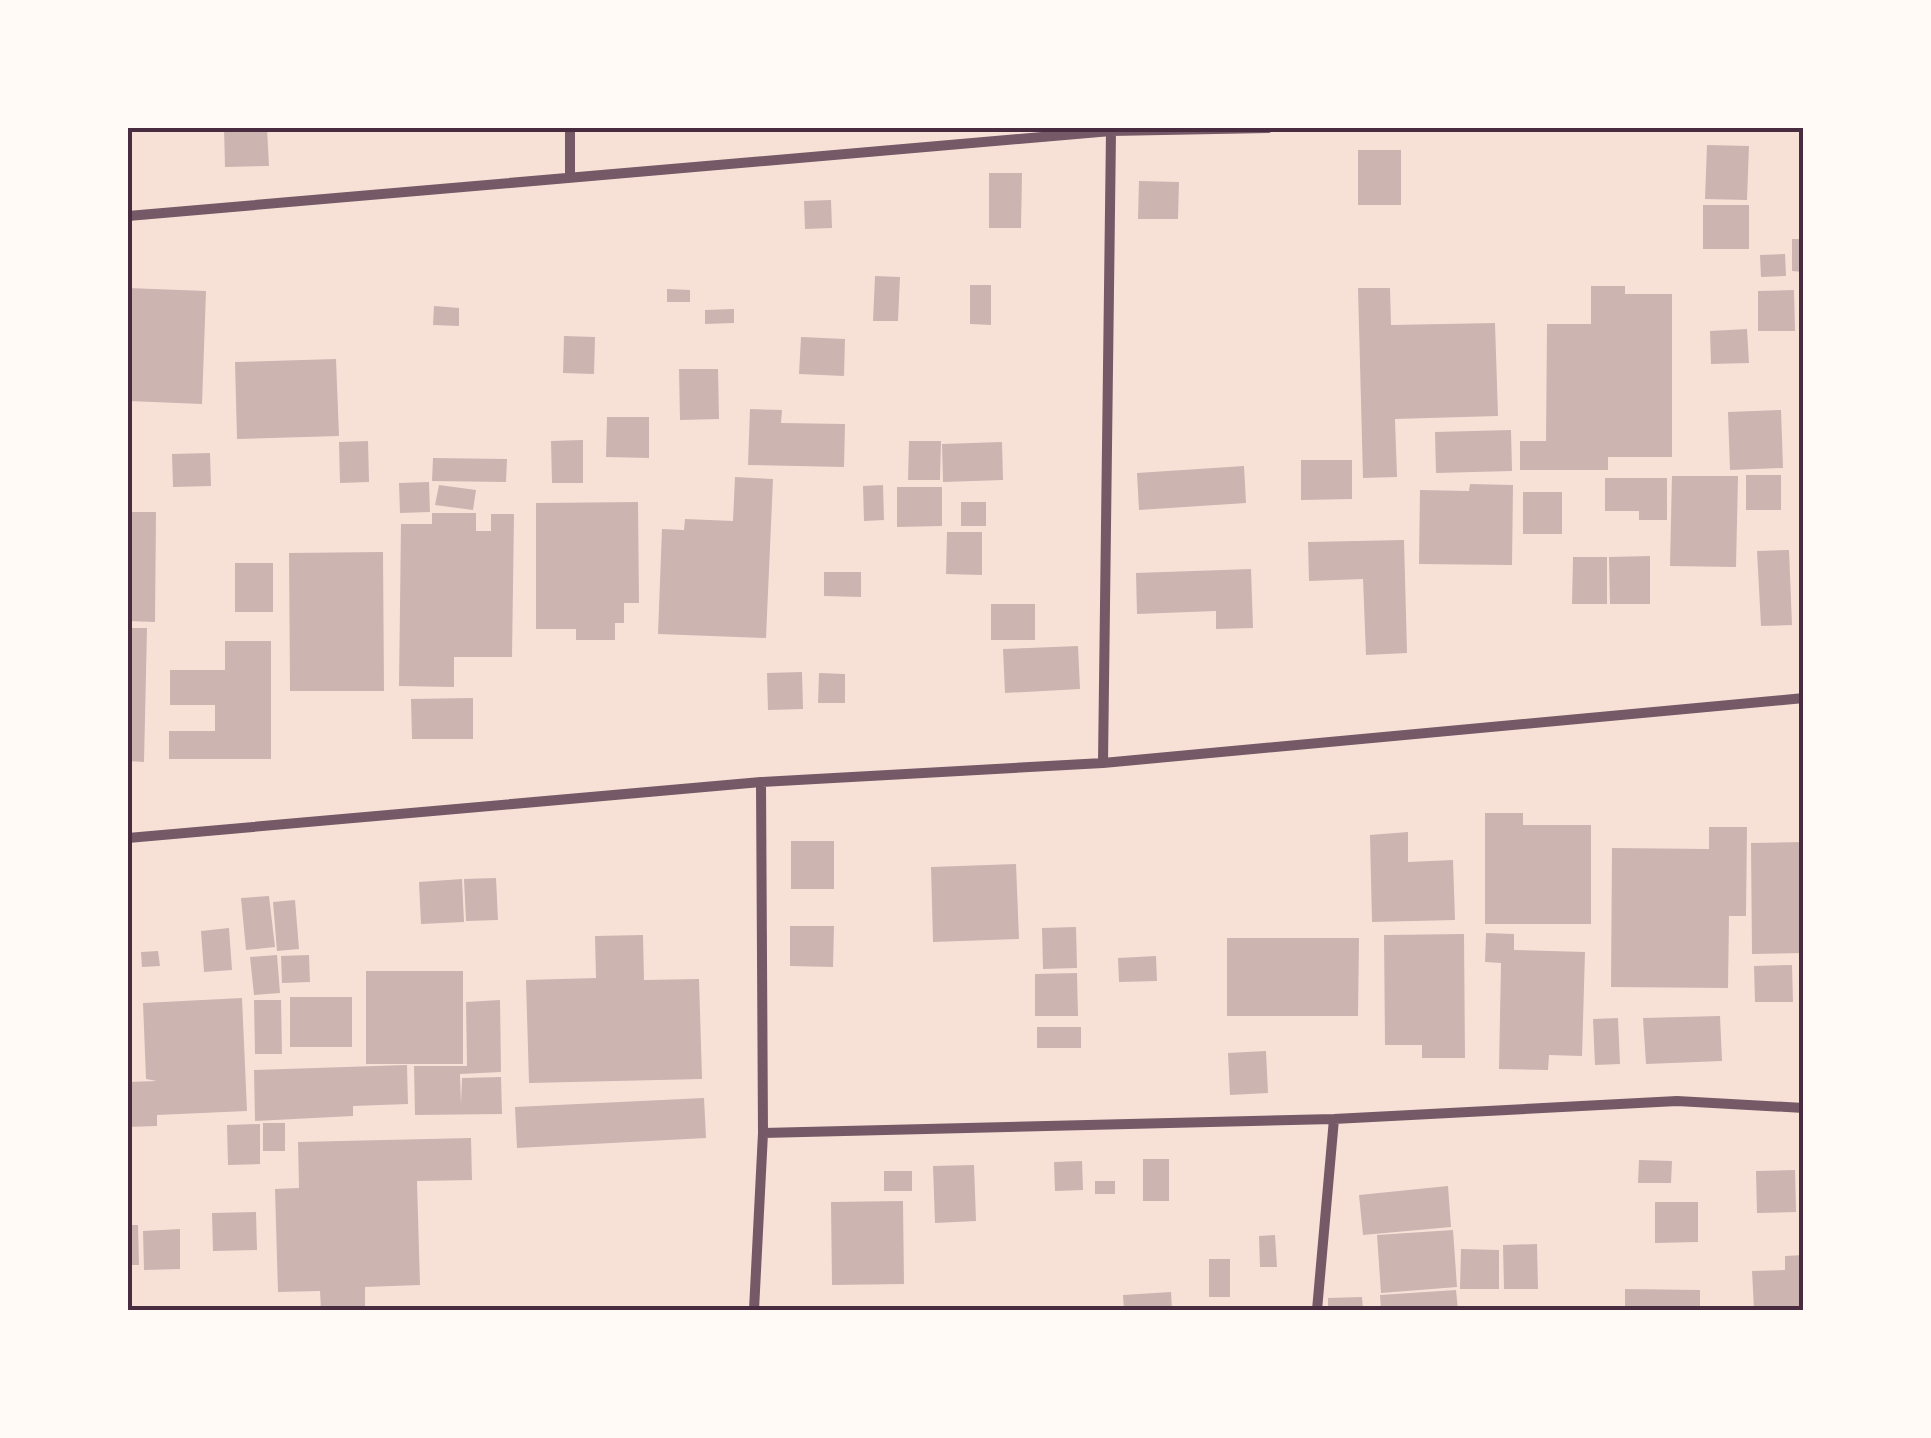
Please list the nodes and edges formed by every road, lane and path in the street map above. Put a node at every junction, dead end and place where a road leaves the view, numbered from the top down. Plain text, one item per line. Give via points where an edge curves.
1 (570, 128) edge
2 (1268, 128) edge
3 (1111, 131) junction
4 (570, 178) junction
5 (128, 216) edge
6 (1804, 698) edge
7 (1103, 762) junction
8 (761, 782) junction
9 (128, 838) edge
10 (1804, 1108) edge
11 (1334, 1120) junction
12 (763, 1133) junction
13 (754, 1310) edge
14 (1317, 1310) edge

1 - 4 street
2 - 3 street
3 - 4 street
3 - 7 street
4 - 5 street
6 - 7 street
7 - 8 street
8 - 9 street
8 - 12 street
10 - 11 street via 1677,1101
11 - 12 street
11 - 14 street
12 - 13 street

